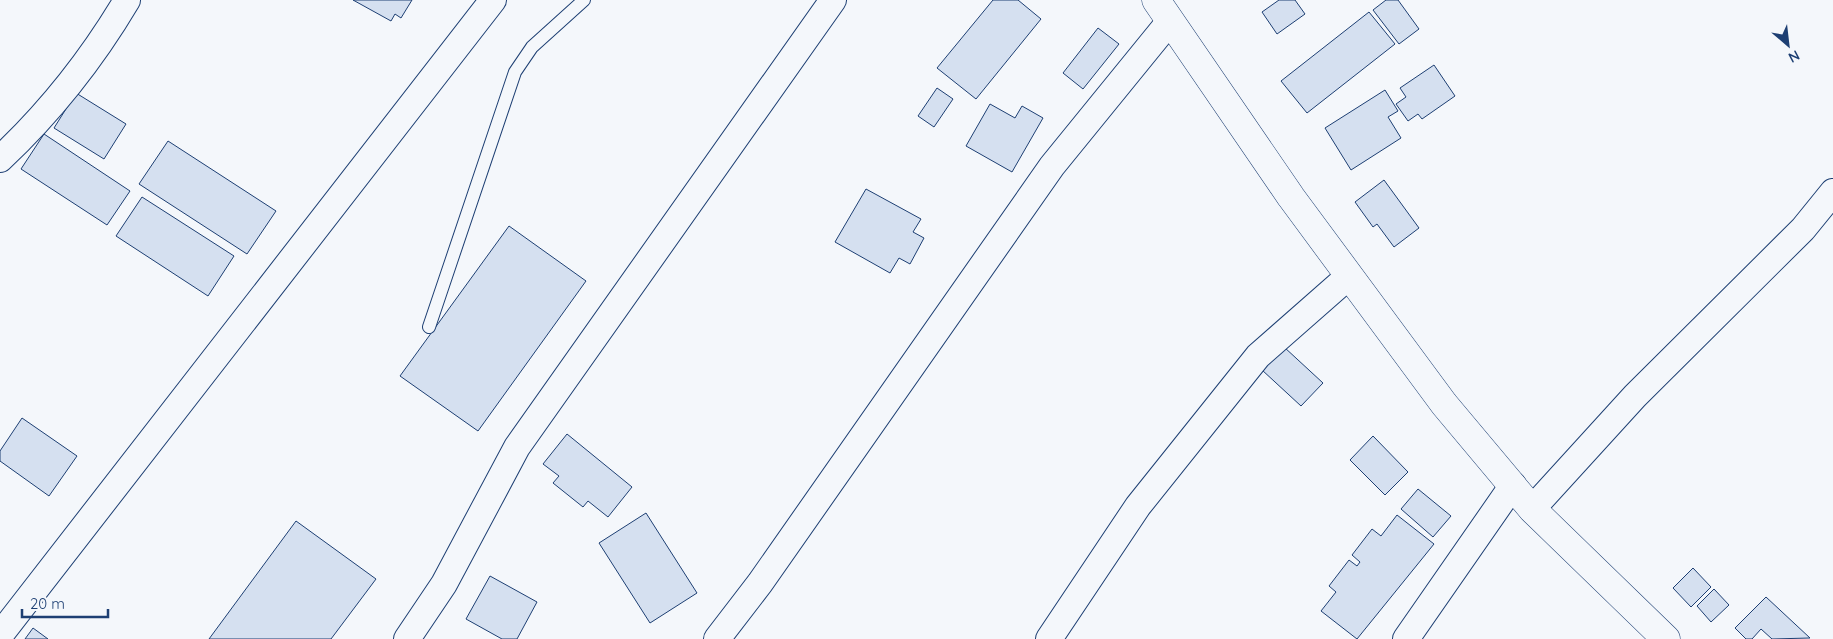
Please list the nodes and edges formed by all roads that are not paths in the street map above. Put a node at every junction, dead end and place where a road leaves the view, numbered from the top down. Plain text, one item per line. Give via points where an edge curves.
1 (127, 0) edge
2 (493, 0) edge
3 (584, 0) edge
4 (833, 0) edge
5 (1163, 10) edge
6 (0, 159) edge
7 (1833, 192) edge
8 (1349, 276) junction
9 (429, 327) dead end
10 (1513, 485) junction
11 (1532, 509) junction
12 (0, 635) edge
13 (407, 639) edge
14 (717, 639) edge
15 (1049, 639) edge
16 (1406, 639) edge
17 (1666, 639) edge

1 - 6 street via 99,46 66,89
2 - 12 street
3 - 9 lane via 532,47 515,72
4 - 13 street via 518,447 444,584
5 - 8 street via 1291,198
5 - 14 street
7 - 11 street via 1803,229 1635,396
8 - 10 street via 1444,404
8 - 15 street via 1258,356 1138,506
10 - 11 street
10 - 16 street
11 - 17 street

